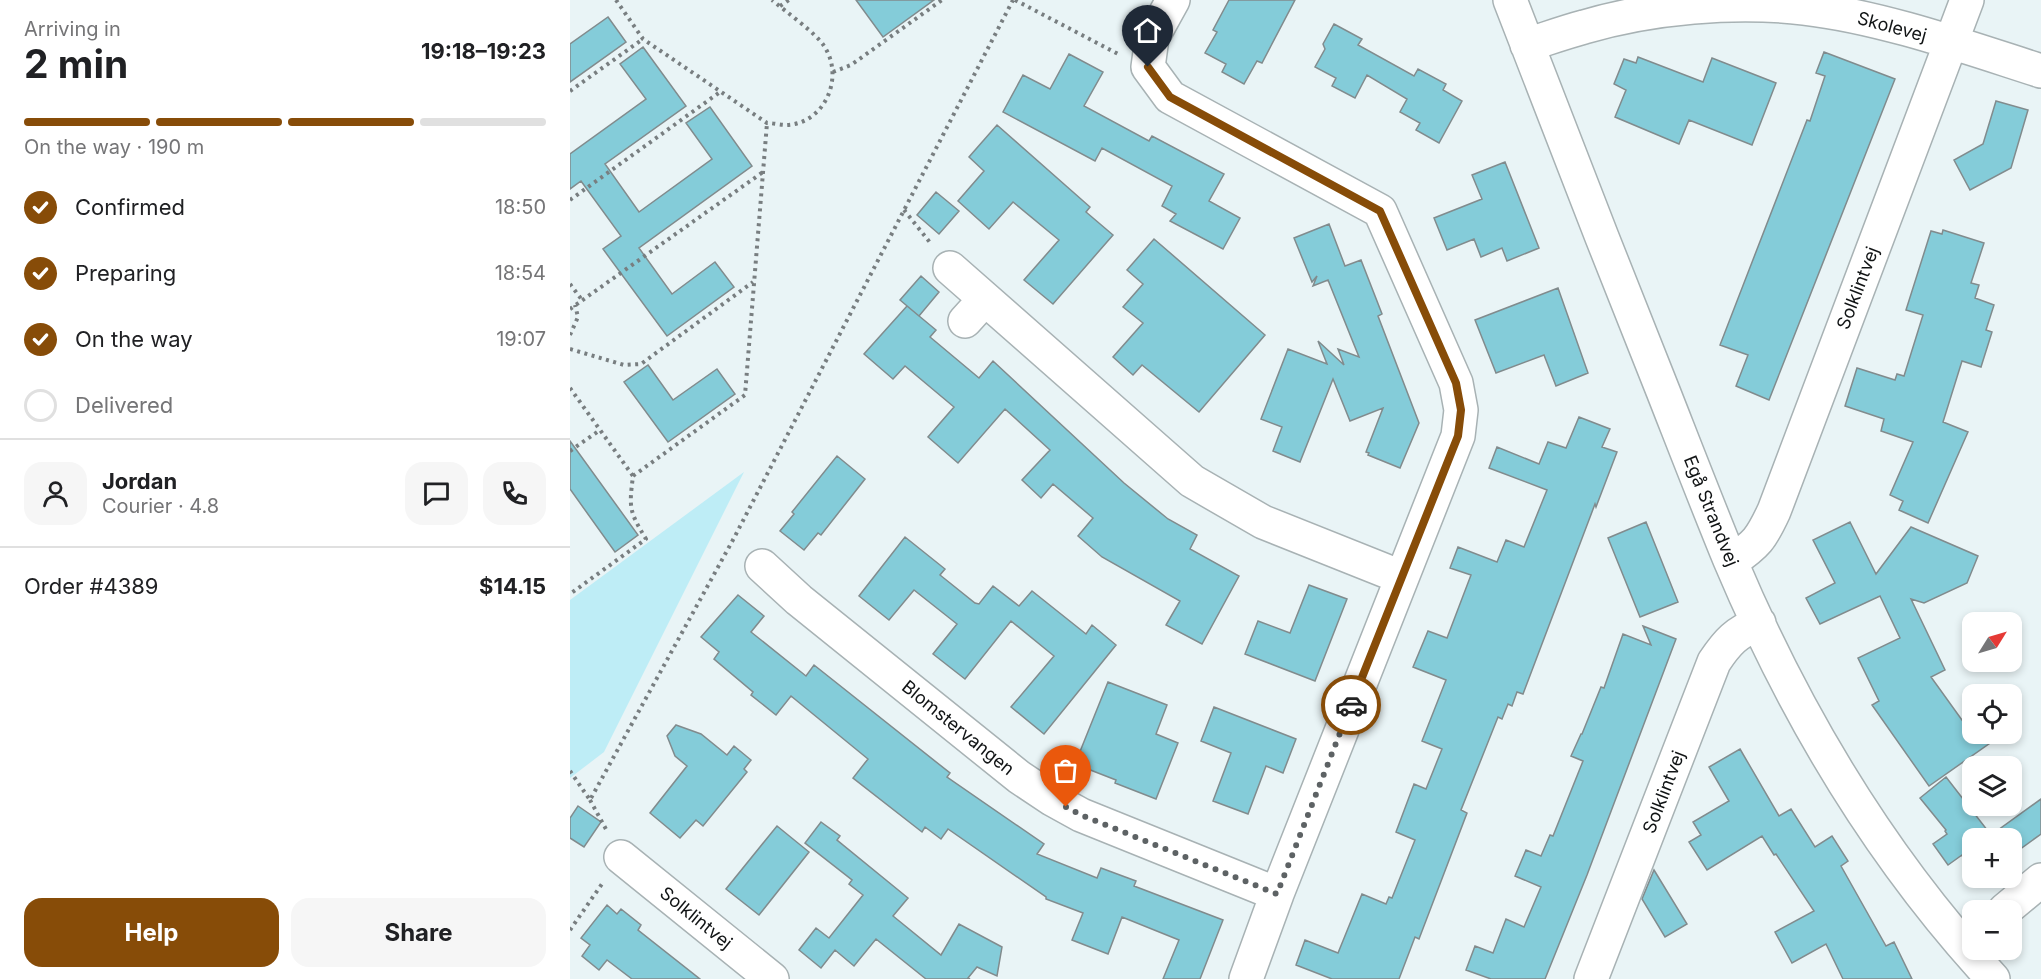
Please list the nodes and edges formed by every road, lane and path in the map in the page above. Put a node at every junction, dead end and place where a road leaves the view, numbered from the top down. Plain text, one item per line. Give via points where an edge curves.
1 (616, 0) edge
2 (772, 0) edge
3 (789, 0) edge
4 (942, 0) edge
5 (1014, 0) edge
6 (1173, 0) edge
7 (1510, 0) edge
8 (1967, 0) edge
9 (780, 6) junction
10 (643, 39) junction
11 (1950, 43) junction
12 (1527, 45) junction
13 (1148, 67) junction
14 (2041, 71) edge
15 (833, 72) junction
16 (570, 91) edge
17 (720, 92) junction
18 (767, 123) junction
19 (763, 172) junction
20 (570, 200) edge
21 (904, 210) junction
22 (950, 268) joint
23 (754, 282) junction
24 (570, 284) edge
25 (582, 300) junction
26 (575, 305) junction
27 (570, 309) edge
28 (570, 335) edge
29 (570, 349) edge
30 (570, 388) edge
31 (600, 430) junction
32 (570, 451) edge
33 (633, 476) junction
34 (1731, 562) junction
35 (762, 566) dead end
36 (1401, 577) junction
37 (570, 594) edge
38 (1759, 623) junction
39 (570, 771) edge
40 (621, 857) joint
41 (2041, 880) edge
42 (1277, 894) junction
43 (2016, 900) edge
44 (570, 930) edge
45 (1962, 936) edge
46 (1980, 960) edge
47 (772, 979) edge
48 (1246, 979) edge
49 (1591, 979) edge
50 (1993, 979) edge

1 - 10 path
2 - 9 path
3 - 9 path
4 - 15 path via 851,65
5 - 13 path
5 - 21 path
6 - 13 street via 1152,38
7 - 12 street, Egå Strandvej
8 - 11 street, Solklintvej
9 - 15 path via 823,44
10 - 16 path
10 - 17 path
11 - 12 street, Skolevej via 1864,18 1744,4 1637,15 1585,26
11 - 14 street, Skolevej
11 - 34 street, Solklintvej via 1774,511 1755,546
12 - 34 street, Egå Strandvej
13 - 36 street via 1170,97 1380,211 1456,383 1461,410 1458,436
15 - 18 path via 831,91 821,108 805,120 786,125
17 - 18 path
17 - 20 path
18 - 19 path
19 - 23 path
19 - 25 path
21 - 22 path
21 - 39 path via 734,538 590,800
22 - 36 street via 975,310 1192,481 1263,522
23 - 29 path via 641,363 624,365
23 - 33 path via 745,395
24 - 25 path
25 - 26 path
26 - 27 path
26 - 28 path via 578,317
30 - 31 path
31 - 32 path
31 - 33 path
33 - 37 path via 632,515 646,539
34 - 38 street, Egå Strandvej
35 - 42 street, Blomstervangen via 1000,762 1052,799 1081,815
36 - 42 street
38 - 45 street, Egå Strandvej via 1850,793 1904,872
38 - 49 street, Solklintvej via 1726,644 1714,662
40 - 44 path
40 - 47 street, Solklintvej
41 - 43 street
42 - 48 street
46 - 50 street, Egå Strandvej

